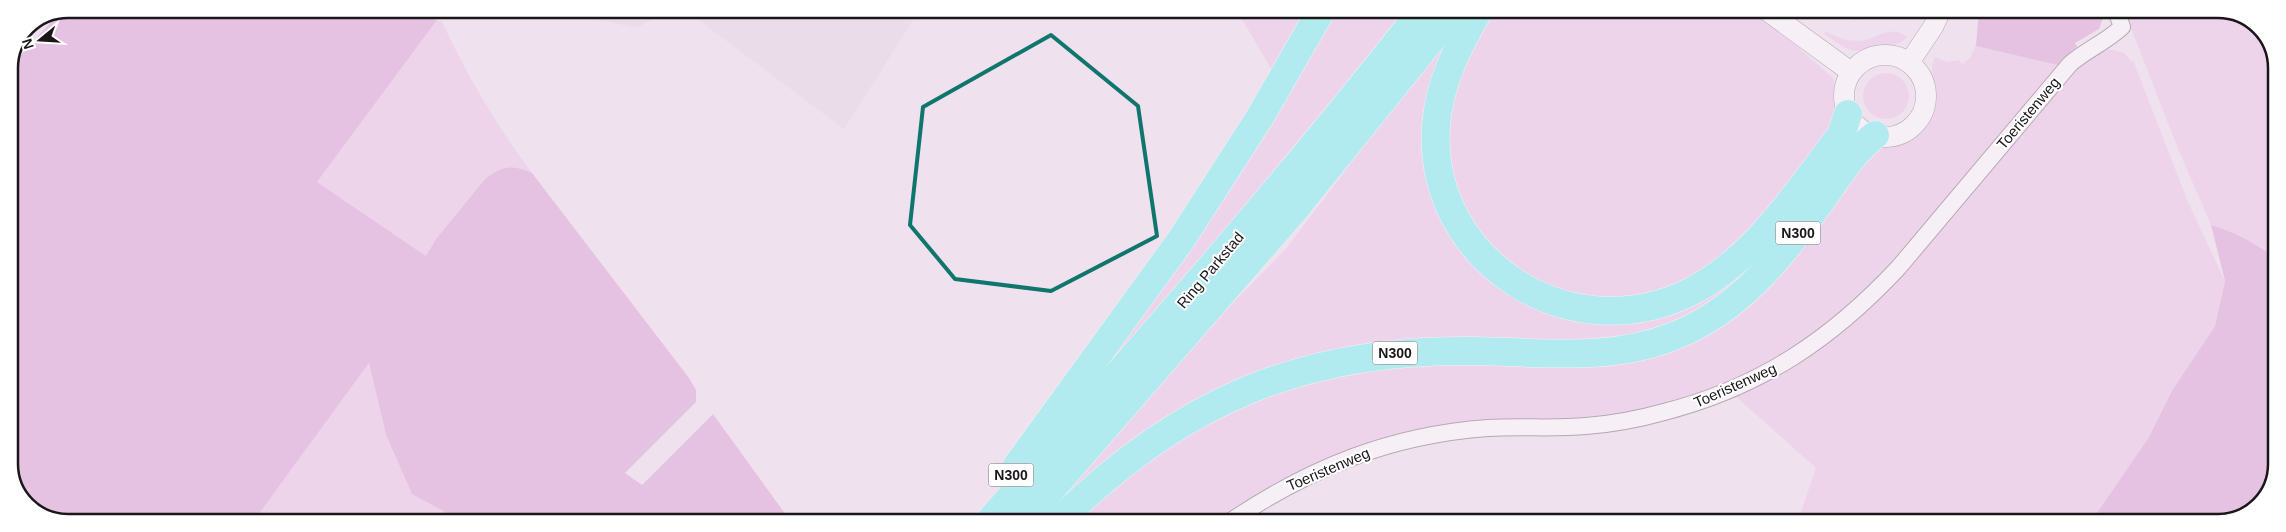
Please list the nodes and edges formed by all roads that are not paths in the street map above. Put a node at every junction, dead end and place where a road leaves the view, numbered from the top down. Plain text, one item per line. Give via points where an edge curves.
1 (1317, 18) edge
2 (1417, 18) edge
3 (1449, 18) edge
4 (1475, 18) edge
5 (1777, 18) edge
6 (1937, 18) edge
7 (2119, 18) edge
8 (1910, 62) junction
9 (1852, 72) junction
10 (1848, 114) junction
11 (1875, 135) junction
12 (984, 514) edge
13 (996, 514) edge
14 (1030, 514) edge
15 (1066, 514) edge
16 (1241, 514) edge

1 - 12 highway, N300 via 1181,240 1044,426
2 - 13 highway, Ring Parkstad / N300 via 1238,237
3 - 14 highway, Ring Parkstad / N300 via 1295,209
4 - 10 highway, N300 via 1440,96 1436,127 1440,178 1452,213 1483,258 1520,286 1554,302 1579,308 1625,310 1673,299 1706,282 1751,248 1841,135
5 - 9 street
6 - 8 street
7 - 16 street, Toeristenweg via 2122,27 2070,64 1874,294 1832,331 1781,365 1694,404 1634,419 1586,426 1463,430 1399,441 1345,458 1268,496
8 - 9 street via 1900,57 1878,55 1868,58
8 - 11 street via 1923,79 1926,89 1924,109 1912,127 1903,133
9 - 10 street via 1844,97
10 - 11 street via 1863,130
11 - 15 highway, N300 via 1857,151 1760,278 1722,311 1699,325 1673,337 1623,351 1575,355 1472,351 1389,354 1330,363 1279,378 1176,425 1101,481

